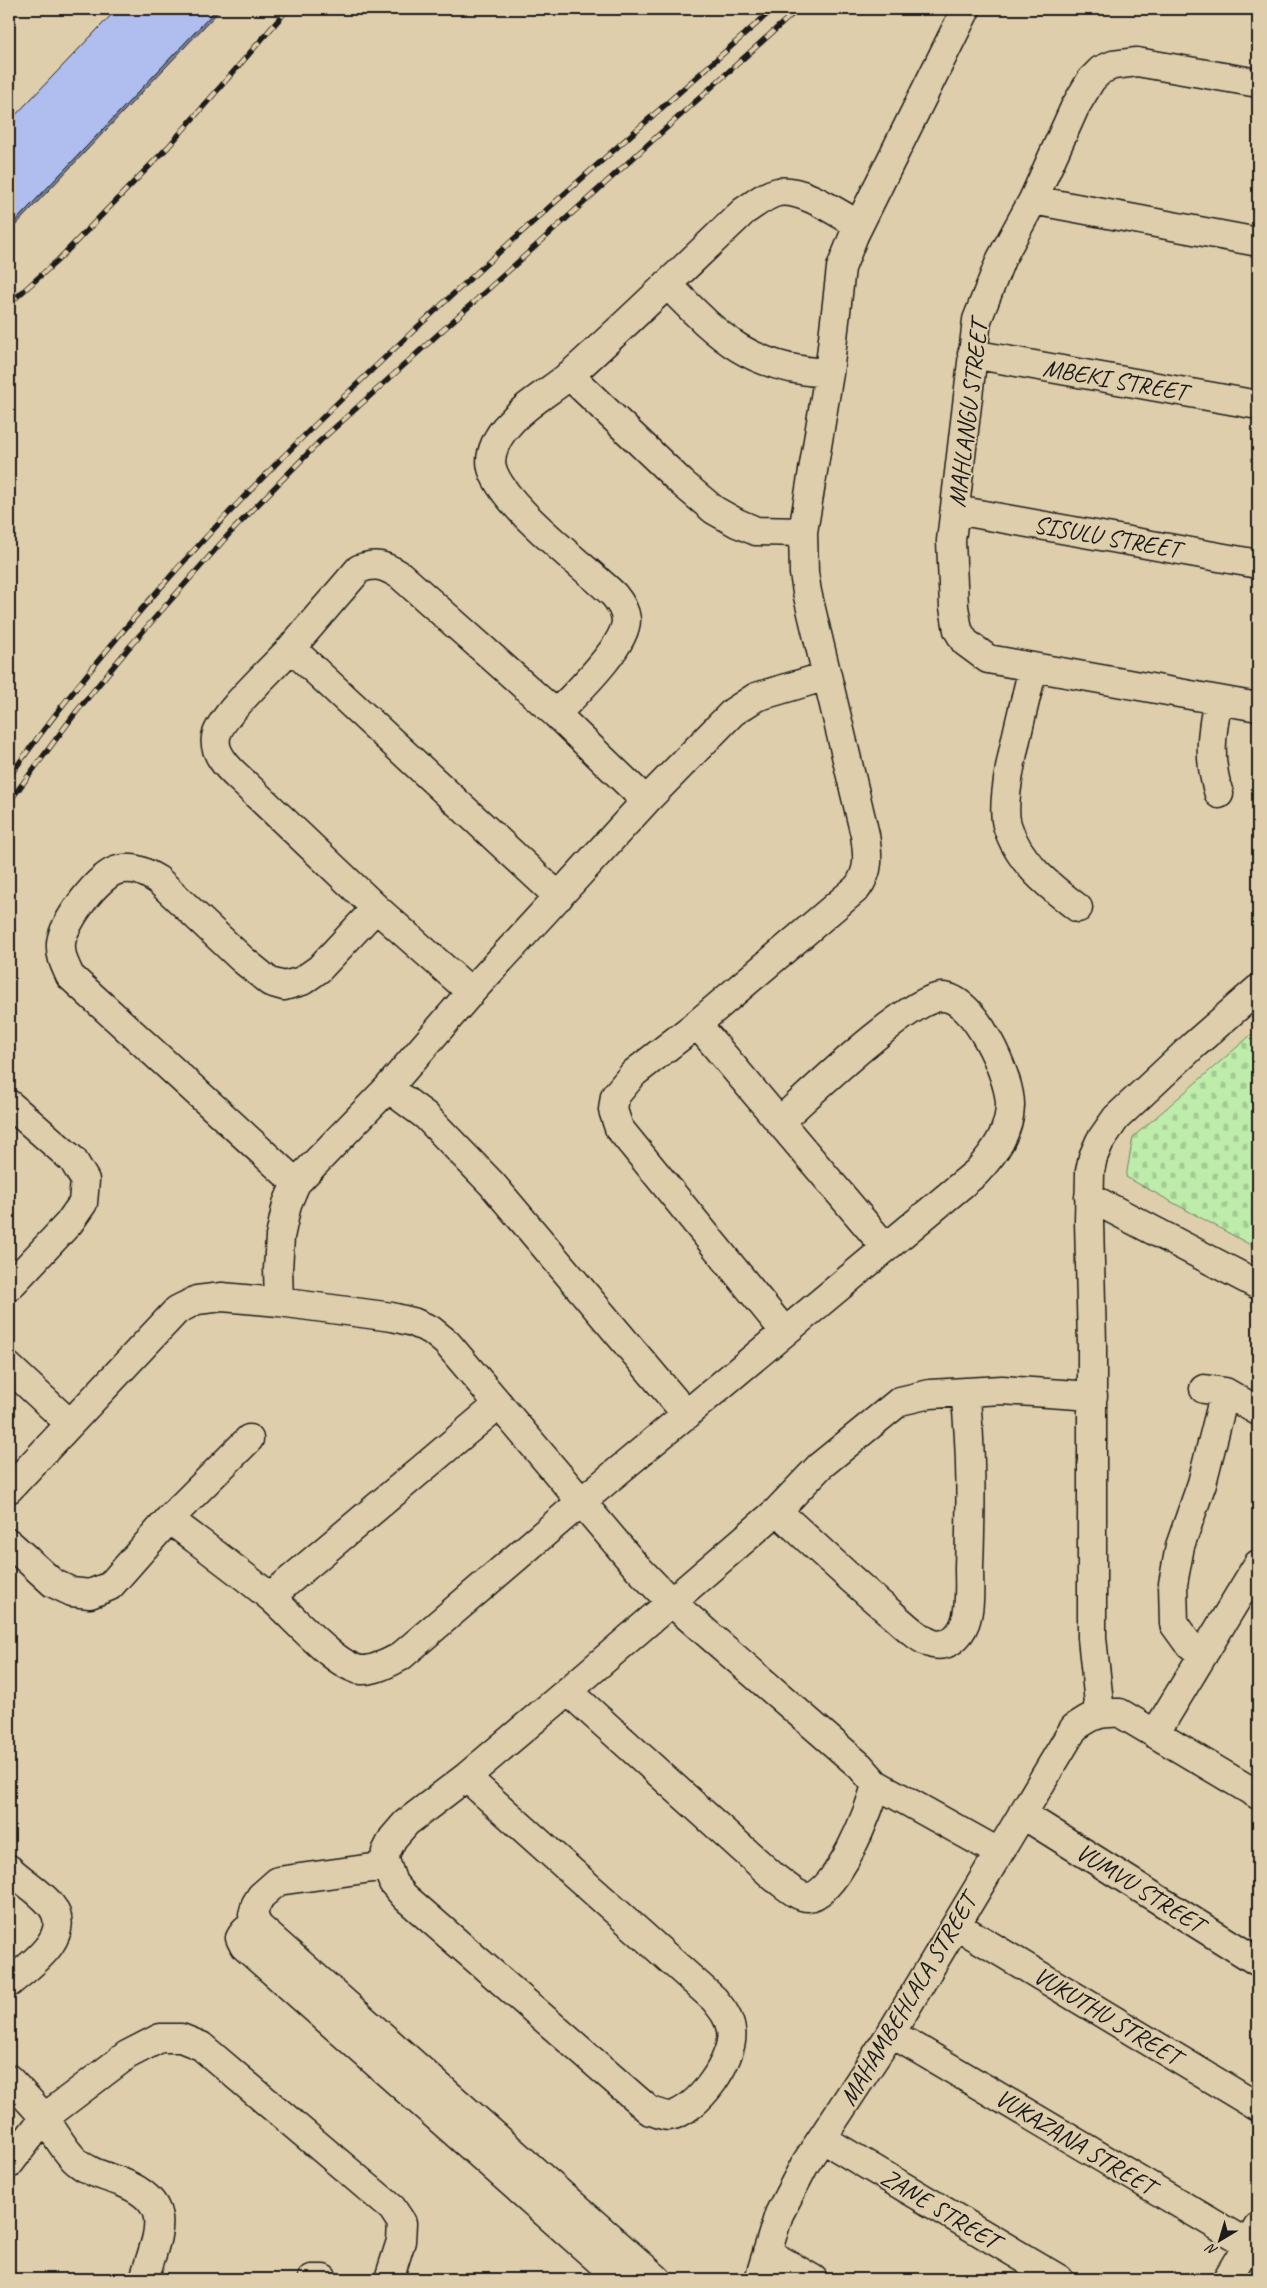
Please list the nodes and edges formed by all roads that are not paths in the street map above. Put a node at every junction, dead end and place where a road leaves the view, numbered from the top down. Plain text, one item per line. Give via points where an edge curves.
1 (966, 9) edge
2 (1258, 83) edge
3 (1032, 200) junction
4 (859, 225) junction
5 (1258, 242) edge
6 (667, 284) junction
7 (972, 354) junction
8 (829, 373) junction
9 (569, 375) junction
10 (1258, 405) edge
11 (956, 510) junction
12 (804, 532) junction
13 (1258, 564) edge
14 (291, 648) junction
15 (1033, 667) junction
16 (826, 676) junction
17 (1218, 700) junction
18 (1258, 707) edge
19 (556, 714) junction
20 (1219, 794) dead end
21 (646, 801) junction
22 (559, 897) junction
23 (376, 908) junction
24 (1078, 908) dead end
25 (1258, 989) edge
26 (471, 992) junction
27 (697, 1024) junction
28 (388, 1088) junction
29 (9, 1104) edge
30 (780, 1121) junction
31 (296, 1183) junction
32 (1089, 1197) junction
33 (886, 1248) junction
34 (1258, 1284) edge
35 (9, 1287) edge
36 (278, 1302) junction
37 (785, 1332) junction
38 (9, 1367) edge
39 (965, 1392) junction
40 (1093, 1396) junction
41 (499, 1404) junction
42 (1258, 1411) edge
43 (687, 1415) junction
44 (69, 1423) junction
45 (249, 1439) dead end
46 (9, 1489) edge
47 (581, 1502) junction
48 (777, 1511) junction
49 (169, 1520) junction
50 (9, 1543) edge
51 (1258, 1564) edge
52 (270, 1597) junction
53 (671, 1602) junction
54 (1203, 1655) junction
55 (568, 1691) junction
56 (1085, 1721) junction
57 (1156, 1734) junction
58 (466, 1777) junction
59 (876, 1784) junction
60 (1256, 1790) edge
61 (1022, 1814) junction
62 (998, 1852) junction
63 (386, 1866) junction
64 (9, 1869) edge
65 (956, 1925) junction
66 (258, 1926) junction
67 (1258, 1962) edge
68 (9, 1983) edge
69 (891, 2033) junction
70 (9, 2079) edge
71 (1258, 2107) edge
72 (44, 2118) junction
73 (823, 2139) junction
74 (9, 2164) edge
75 (1255, 2241) edge
76 (767, 2252) junction
77 (144, 2279) edge
78 (312, 2279) edge
79 (323, 2279) edge
80 (389, 2279) edge
81 (620, 2279) edge
82 (657, 2279) edge
83 (759, 2279) edge
84 (813, 2279) edge
85 (1059, 2279) edge
86 (1227, 2279) edge

1 - 4 street
2 - 3 street, MAHLANGU STREET via 1137,62 1101,70 1075,107
3 - 5 street
3 - 7 street, MAHLANGU STREET via 991,280 978,320
4 - 6 street via 806,197 791,191 777,192 744,211
4 - 8 street via 841,268
6 - 8 street via 712,329 742,351 770,364
6 - 9 street
7 - 10 street, MBEKI STREET
7 - 11 street, MAHLANGU STREET
8 - 12 street
9 - 12 street via 714,510 756,531
9 - 19 street via 509,424 495,444 491,457 491,467 499,484 516,507 614,595 626,618 623,634 612,652
11 - 13 street, SISULU STREET
11 - 15 street, MAHLANGU STREET via 951,540 958,630 965,642 988,659
12 - 16 street via 804,573
14 - 19 street via 359,569 370,564 384,565 408,581
14 - 22 street
14 - 23 street via 224,720 216,735 215,746 230,770
15 - 17 street, MAHLANGU STREET
15 - 24 street via 1008,785 1006,823 1034,872
16 - 21 street via 746,702
16 - 27 street via 865,835 867,870 857,888
17 - 18 street, MAHLANGU STREET
17 - 20 street via 1210,749 1212,773
19 - 21 street
21 - 22 street
22 - 26 street
23 - 26 street
23 - 31 street via 319,969 302,981 284,986 270,982 243,960 158,880 132,868 116,870 109,875 76,910 64,930 62,961 70,976
25 - 32 street via 1116,1118 1093,1158
26 - 28 street
27 - 30 street
27 - 37 street via 623,1084 615,1096 615,1119
28 - 31 street
28 - 43 street via 426,1116 492,1184
29 - 35 street via 73,1160 84,1180 83,1203 69,1223
30 - 33 street
30 - 33 street via 896,1020 926,1001 942,997 952,1000 973,1018 990,1043 1006,1077 1010,1105 1006,1129 1000,1143 977,1172
31 - 36 street via 287,1204 280,1237
32 - 34 street
32 - 40 street
33 - 37 street
36 - 41 street via 392,1317 431,1330 447,1343
36 - 44 street via 222,1297 185,1305
37 - 43 street
38 - 44 street
39 - 40 street via 1002,1390
39 - 48 street via 930,1394 900,1401 820,1466
39 - 48 street via 971,1509 968,1601 965,1623 955,1638 946,1644 934,1644 916,1634
40 - 56 street via 1092,1638 1099,1703
41 - 47 street
41 - 52 street
42 - 54 street via 1214,1390 1202,1483 1180,1546 1173,1584 1174,1624 1187,1642
43 - 47 street
44 - 46 street
45 - 49 street
47 - 52 street via 407,1651 378,1668 361,1670 345,1664
47 - 53 street
48 - 53 street
49 - 50 street via 110,1586 90,1594 72,1592 54,1583
49 - 52 street
51 - 54 street
53 - 55 street
53 - 59 street via 860,1766
54 - 57 street
55 - 58 street
55 - 59 street via 775,1878 807,1897 817,1895 839,1871 872,1800
56 - 57 street via 1105,1712 1120,1713
56 - 61 street, MAHAMBEHLALA STREET
57 - 60 street
58 - 63 street via 406,1823 386,1852
58 - 63 street via 714,1999 727,2016 732,2031 730,2050 719,2072 699,2098 685,2110 668,2116 650,2111 405,1897 393,1883
59 - 62 street
61 - 62 street, MAHAMBEHLALA STREET
61 - 67 street, VUMVU STREET
62 - 65 street, MAHAMBEHLALA STREET
63 - 66 street via 278,1881 256,1904 253,1916
64 - 68 street via 50,1904 58,1925 53,1941
65 - 69 street, MAHAMBEHLALA STREET
65 - 71 street, VUKUTHU STREET
66 - 81 street via 244,1931 240,1938 244,1946
66 - 82 street
69 - 73 street, MAHAMBEHLALA STREET
69 - 75 street, VUKAZANA STREET
70 - 72 street
72 - 74 street
72 - 77 street via 76,2161 90,2171 144,2193 153,2203 159,2215 158,2230
72 - 80 street via 127,2055 160,2038 181,2038 201,2046 392,2208 402,2223 402,2241
73 - 76 street, MAHAMBEHLALA STREET via 805,2164 779,2214
73 - 85 street, ZANE STREET
75 - 86 street
76 - 83 street, MAHAMBEHLALA STREET
76 - 84 street
78 - 79 street

